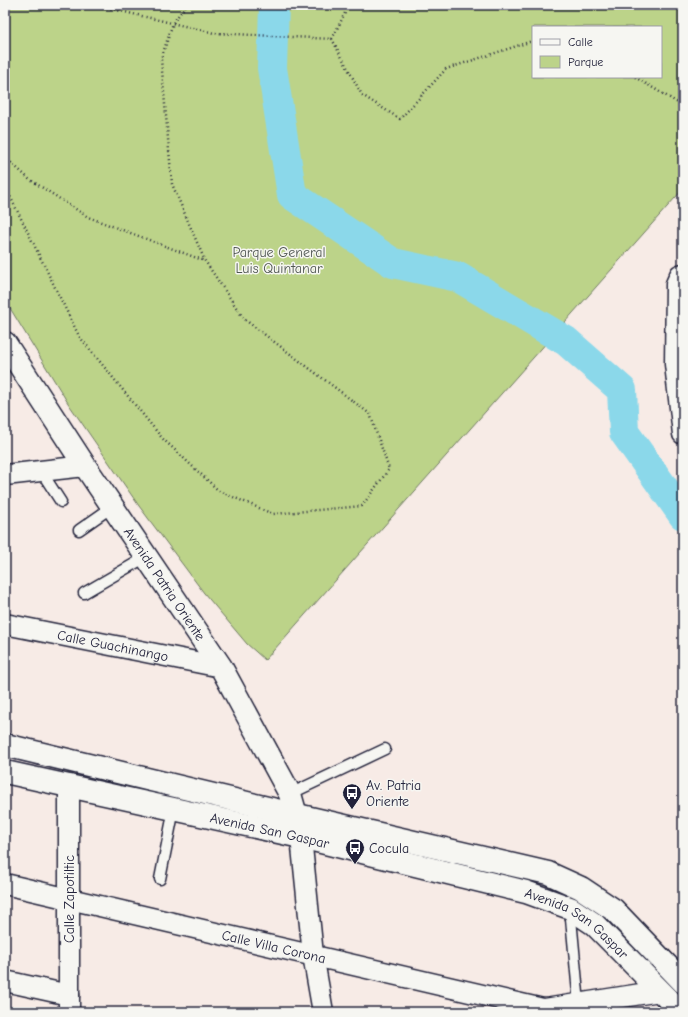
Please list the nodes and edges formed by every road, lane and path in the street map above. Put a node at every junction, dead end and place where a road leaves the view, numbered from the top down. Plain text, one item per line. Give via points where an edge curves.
1 (95, 5) edge
2 (186, 5) edge
3 (349, 5) edge
4 (173, 23) junction
5 (332, 39) junction
6 (532, 42) edge
7 (637, 78) edge
8 (683, 106) edge
9 (5, 157) edge
10 (5, 186) edge
11 (205, 261) junction
12 (683, 274) edge
13 (5, 342) edge
14 (683, 434) edge
15 (85, 466) junction
16 (41, 471) junction
17 (5, 475) edge
18 (61, 502) dead end
19 (112, 507) junction
20 (79, 530) dead end
21 (146, 557) junction
22 (84, 594) dead end
23 (5, 624) edge
24 (221, 667) junction
25 (5, 745) edge
26 (384, 749) dead end
27 (5, 772) edge
28 (69, 785) junction
29 (290, 794) junction
30 (174, 809) junction
31 (297, 815) junction
32 (301, 837) junction
33 (160, 879) dead end
34 (5, 884) edge
35 (69, 899) junction
36 (570, 908) junction
37 (313, 955) junction
38 (5, 981) edge
39 (683, 982) edge
40 (660, 991) junction
41 (69, 1004) edge
42 (579, 1004) junction
43 (536, 1011) edge
44 (680, 1011) edge
45 (323, 1012) edge

1 - 4 path
2 - 4 path
3 - 5 path
4 - 5 path via 214,33
4 - 11 path via 161,59 172,184
5 - 6 path via 362,95 400,119 446,69
7 - 8 path
9 - 11 path via 29,179 88,217
10 - 11 path via 79,336 162,438 219,491 273,514 362,506 389,469 370,414 244,319
12 - 14 street via 676,284 675,364
13 - 15 street, Avenida Patria Oriente
15 - 16 street
15 - 19 street, Avenida Patria Oriente
16 - 17 street
16 - 18 lane
19 - 20 lane
19 - 21 street, Avenida Patria Oriente
21 - 22 lane
21 - 24 street, Avenida Patria Oriente
23 - 24 street, Calle Guachinango
24 - 29 street, Avenida Patria Oriente
25 - 31 street, Avenida San Gaspar
26 - 29 lane
27 - 28 street, Avenida San Gaspar
28 - 30 street, Avenida San Gaspar
28 - 35 street, Calle Zapotiltic
29 - 31 street, Avenida Patria Oriente
30 - 32 street, Avenida San Gaspar
30 - 33 lane
31 - 32 street, Avenida Patria Oriente
31 - 39 street, Avenida San Gaspar via 548,873 581,888 614,910
32 - 36 street, Avenida San Gaspar via 526,892
32 - 37 street
34 - 35 street, Calle Villa Corona
35 - 37 street, Calle Villa Corona
35 - 41 street, Calle Zapotiltic
36 - 40 street, Avenida San Gaspar via 594,924
36 - 42 lane
37 - 43 street, Calle Villa Corona
37 - 45 street
38 - 41 street
40 - 42 street
40 - 44 street, Avenida San Gaspar
42 - 43 street

